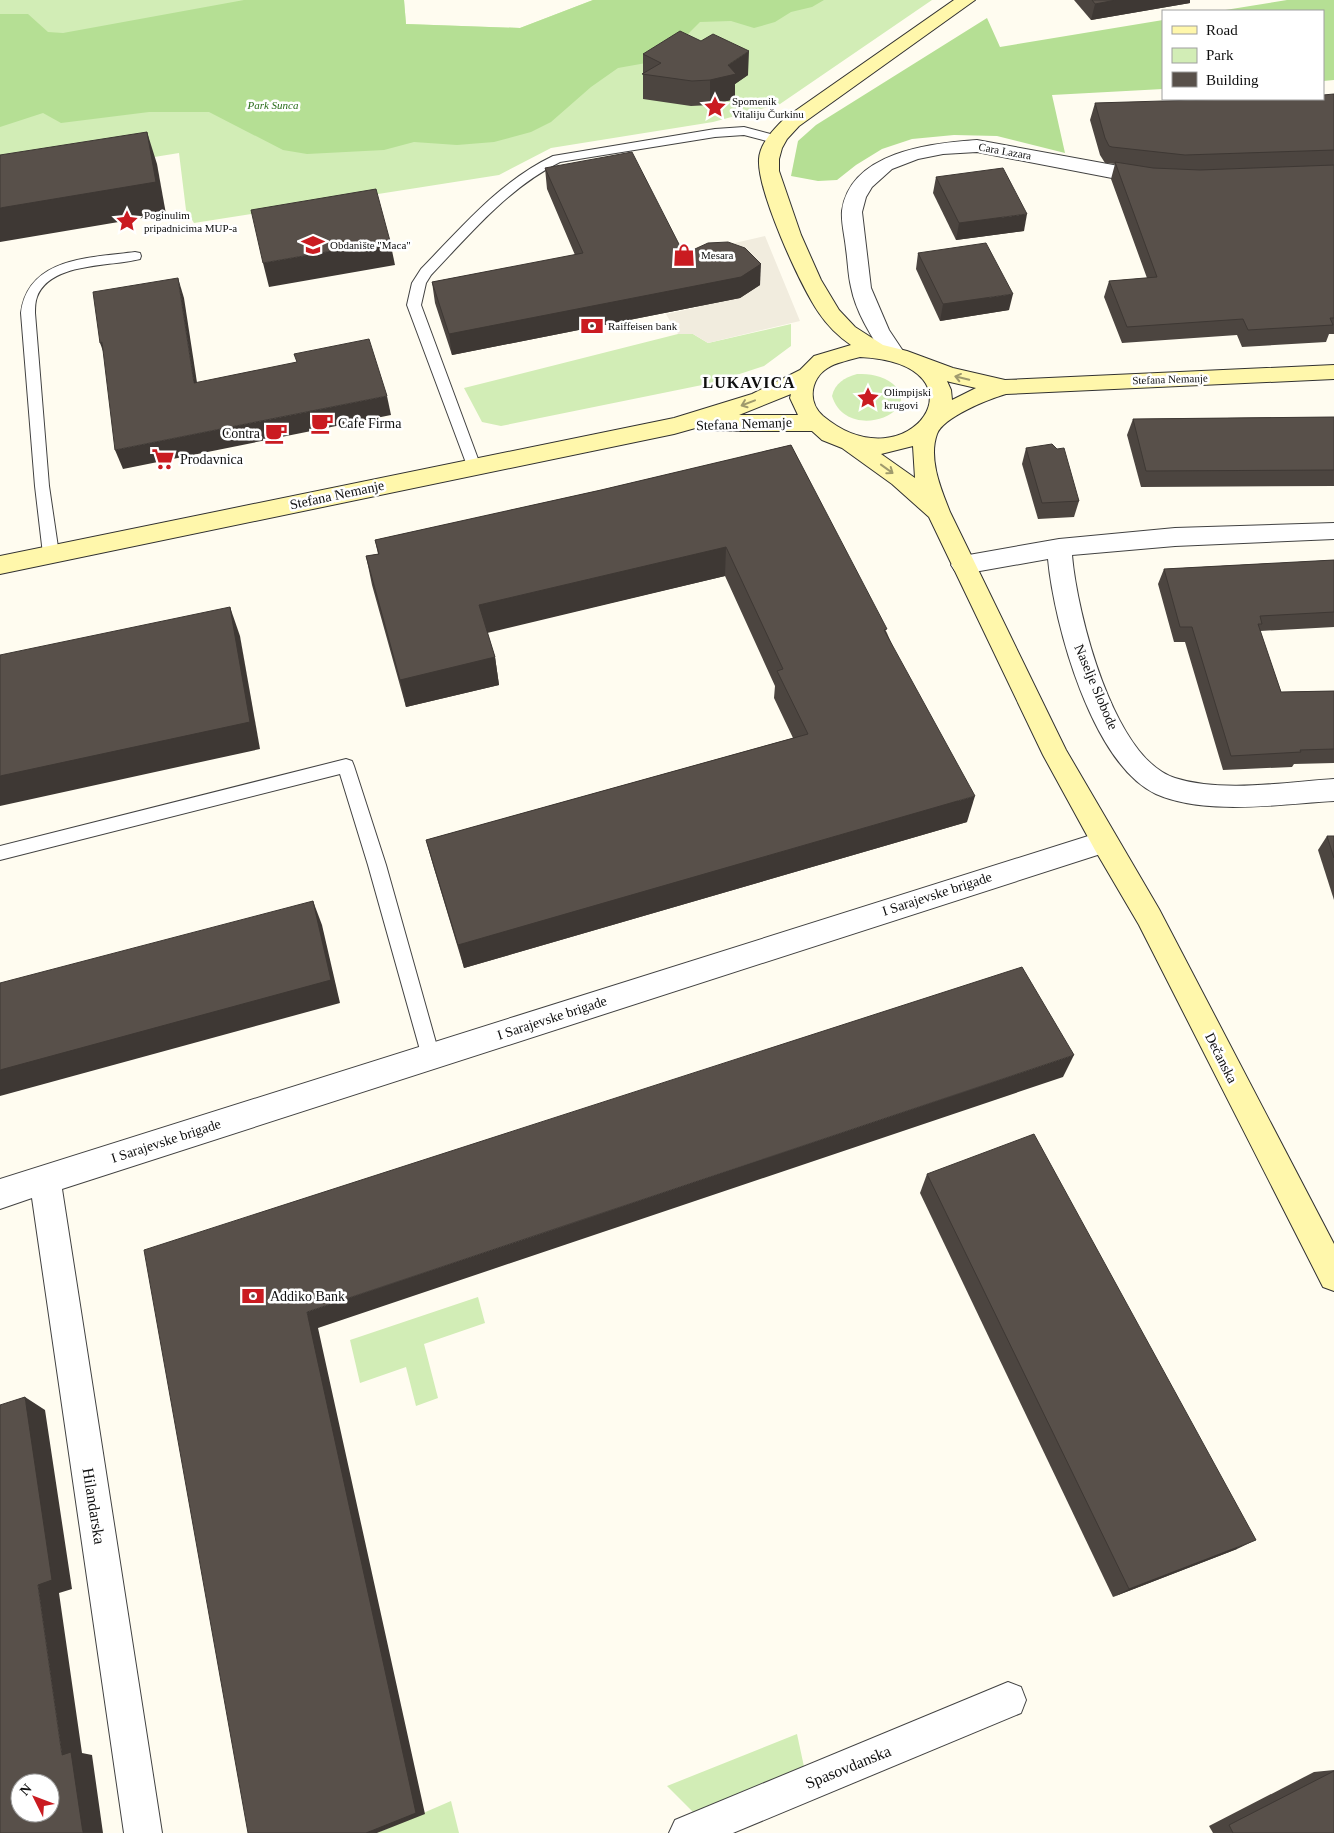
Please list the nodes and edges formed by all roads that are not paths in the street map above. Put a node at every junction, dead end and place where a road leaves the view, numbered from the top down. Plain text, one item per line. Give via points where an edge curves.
1 (966, 0) edge
2 (774, 139) junction
3 (1165, 177) edge
4 (136, 256) dead end
5 (824, 307) junction
6 (884, 352) junction
7 (920, 365) junction
8 (812, 369) junction
9 (1334, 372) edge
10 (1005, 386) junction
11 (813, 423) junction
12 (932, 424) junction
13 (674, 426) junction
14 (847, 442) junction
15 (474, 467) junction
16 (938, 512) junction
17 (1334, 531) edge
18 (1059, 548) junction
19 (51, 554) junction
20 (0, 564) edge
21 (963, 565) junction
22 (1334, 790) edge
23 (1104, 842) junction
24 (0, 853) edge
25 (431, 1057) junction
26 (45, 1180) junction
27 (0, 1194) edge
28 (1334, 1276) edge
29 (1008, 1700) dead end
30 (143, 1833) edge
31 (688, 1833) edge

1 - 2 street via 815,104
2 - 5 street via 768,162 773,190
2 - 15 lane via 744,131 715,133 557,160 540,166 520,179 426,272 419,283 414,305
3 - 6 street, Cara Lazara via 1112,172 978,146 912,154 885,165 865,183 852,212 861,288
4 - 19 lane via 72,266 50,274 30,297 28,313 41,476
5 - 6 street via 845,331
5 - 8 street via 825,347
6 - 7 street
6 - 8 street via 844,352
10 -> 7 street, Stefana Nemanje via 950,375
7 - 12 street via 940,390 941,404
8 - 11 street via 801,386 801,399 804,411
8 -> 13 street, Stefana Nemanje via 790,386 771,394
9 - 10 street, Stefana Nemanje
10 - 12 street, Stefana Nemanje via 978,395
11 - 13 street, Stefana Nemanje
11 - 14 street
12 - 14 street via 910,440 890,445 868,446
12 - 16 street, Dečanska via 923,453 926,478
13 - 15 street, Stefana Nemanje
14 -> 16 street via 900,478
15 - 19 street, Stefana Nemanje
16 - 21 street, Dečanska
17 - 18 street via 1175,537
18 - 21 street
18 - 22 street, Naselje Slobode via 1066,603 1079,654 1104,712 1133,763 1146,776 1164,785 1202,795
19 - 20 street, Stefana Nemanje
21 - 23 street, Dečanska via 1056,755
23 - 25 street, I Sarajevske brigade
23 - 28 street, Dečanska via 1149,917
24 - 25 lane via 346,766
25 - 26 street, I Sarajevske brigade
26 - 27 street, I Sarajevske brigade
26 - 30 street, Hilandarska
29 - 31 street, Spasovdanska

